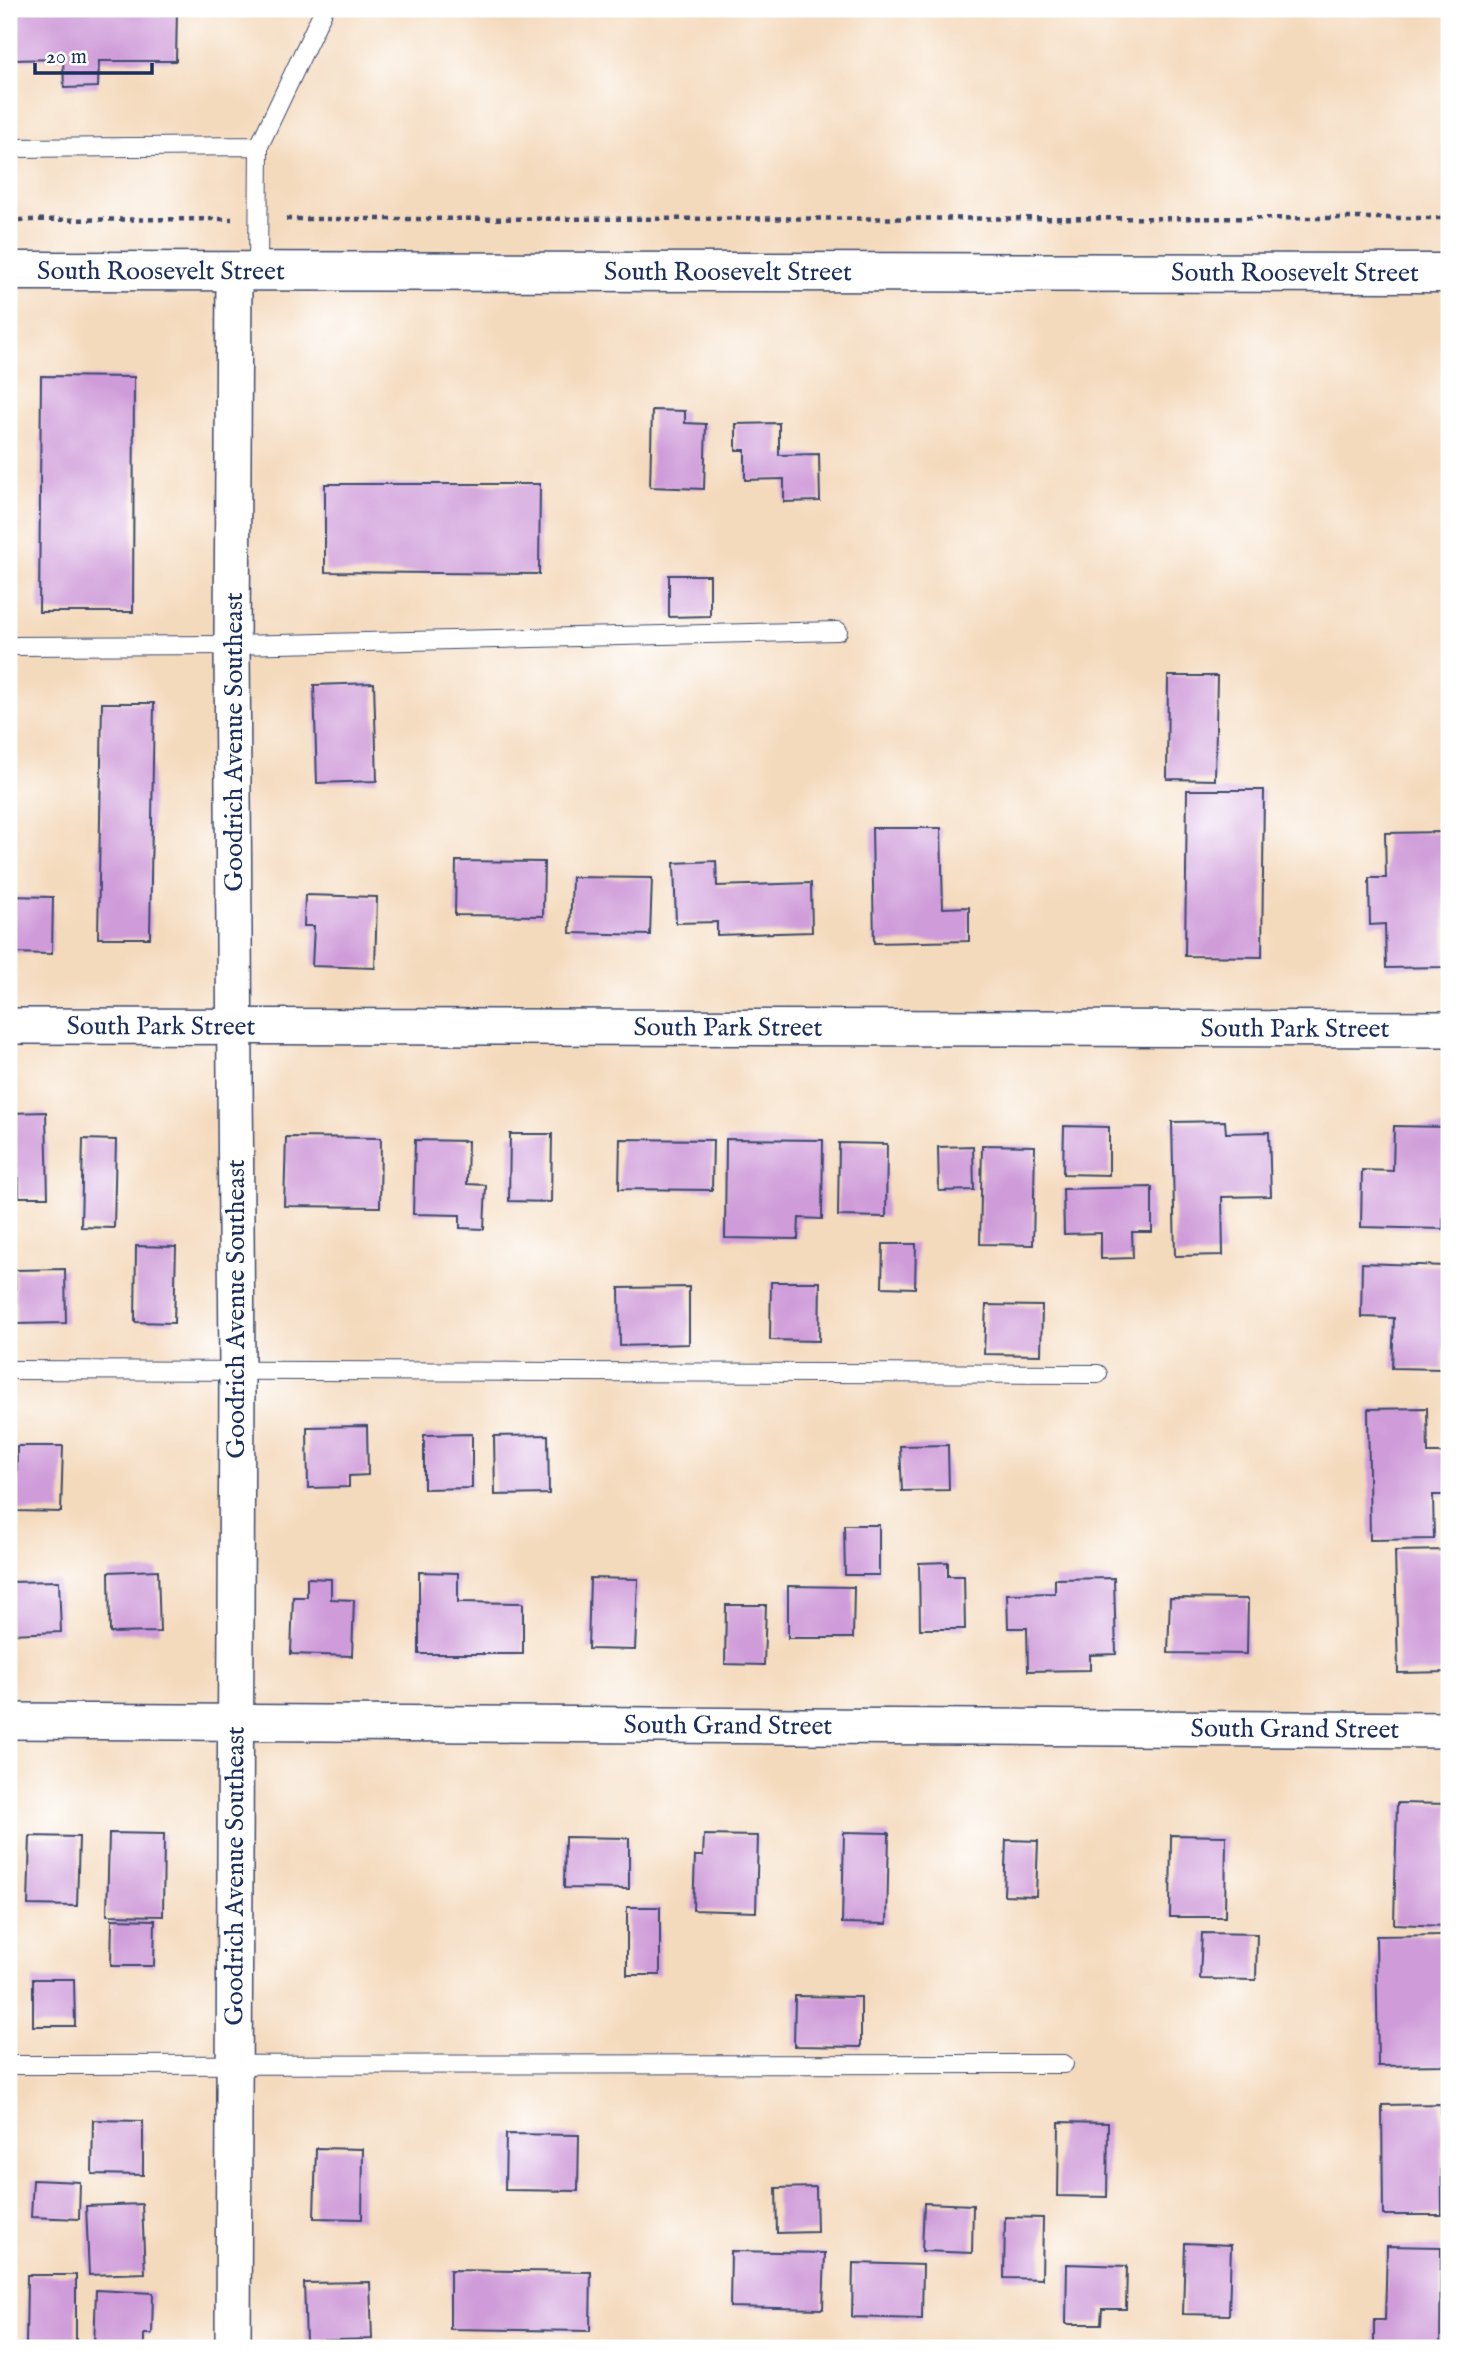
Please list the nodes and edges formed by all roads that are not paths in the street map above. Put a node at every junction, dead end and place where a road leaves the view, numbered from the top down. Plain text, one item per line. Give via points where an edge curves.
1 (324, 9) edge
2 (259, 146) junction
3 (9, 148) edge
4 (9, 271) edge
5 (246, 271) junction
6 (1449, 274) edge
7 (838, 632) dead end
8 (232, 645) junction
9 (9, 646) edge
10 (9, 1026) edge
11 (236, 1027) junction
12 (1449, 1028) edge
13 (9, 1370) edge
14 (237, 1370) junction
15 (1098, 1374) dead end
16 (9, 1721) edge
17 (236, 1722) junction
18 (1449, 1730) edge
19 (1064, 2064) dead end
20 (9, 2065) edge
21 (233, 2065) junction
22 (233, 2348) edge

1 - 2 lane
2 - 3 lane
2 - 5 lane via 259,219
4 - 5 street, South Roosevelt Street
5 - 6 street, South Roosevelt Street
5 - 8 street, Goodrich Avenue Southeast
7 - 8 lane
8 - 9 lane
8 - 11 street, Goodrich Avenue Southeast
10 - 11 street, South Park Street
11 - 12 street, South Park Street
11 - 14 street, Goodrich Avenue Southeast
13 - 14 lane
14 - 15 lane
14 - 17 street, Goodrich Avenue Southeast
16 - 17 street, South Grand Street
17 - 18 street, South Grand Street
17 - 21 street, Goodrich Avenue Southeast
19 - 21 lane
20 - 21 lane
21 - 22 street, Goodrich Avenue Southeast

